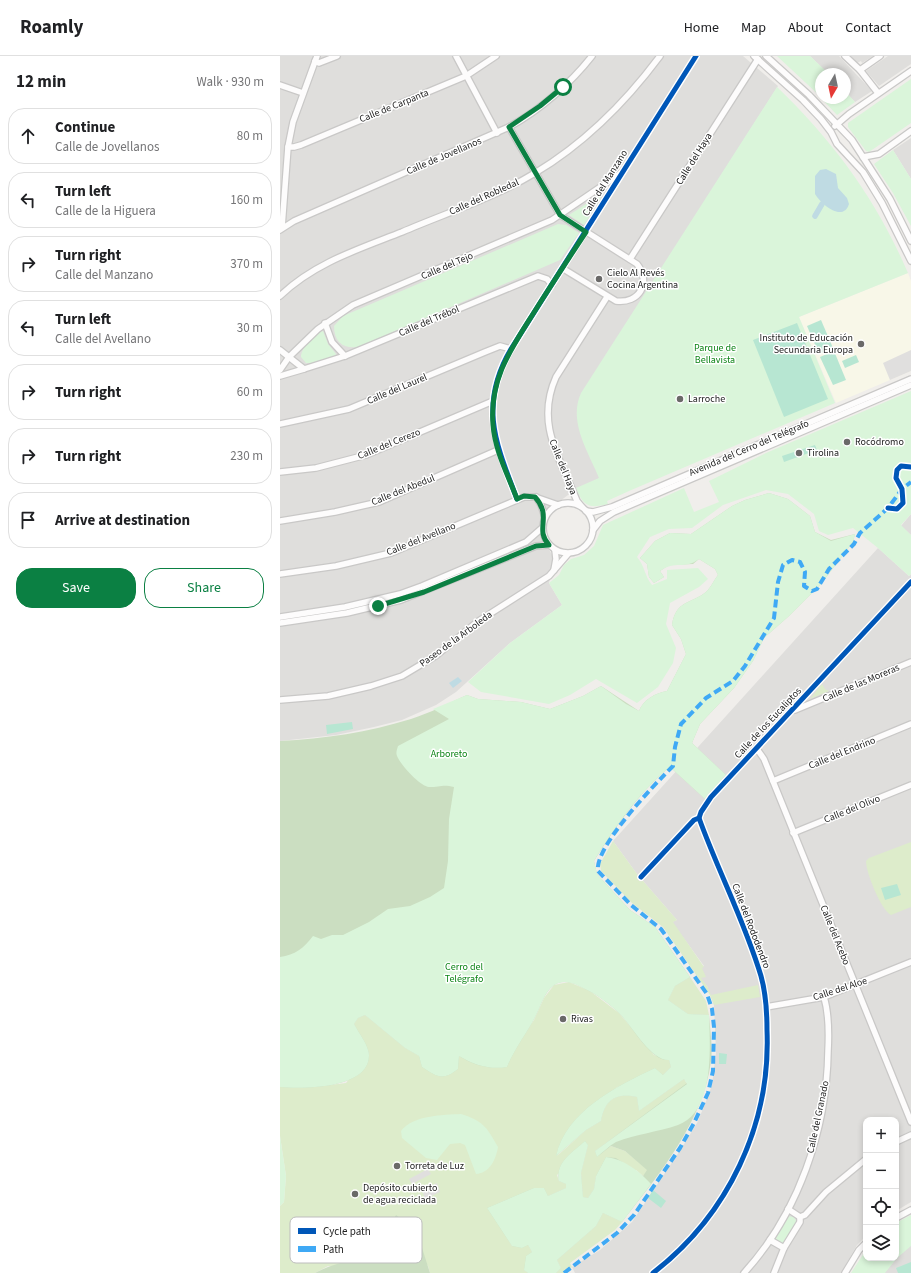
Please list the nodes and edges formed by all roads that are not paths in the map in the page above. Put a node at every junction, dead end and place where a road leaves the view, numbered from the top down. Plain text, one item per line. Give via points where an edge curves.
1 (338, 56) edge
2 (456, 56) edge
3 (496, 56) edge
4 (592, 56) edge
5 (660, 56) edge
6 (696, 56) edge
7 (766, 56) edge
8 (845, 56) edge
9 (880, 56) edge
10 (756, 58) edge
11 (316, 59) edge
12 (860, 70) junction
13 (911, 71) edge
14 (466, 76) junction
15 (280, 85) edge
16 (303, 93) junction
17 (878, 93) junction
18 (509, 127) junction
19 (839, 127) junction
20 (911, 131) edge
21 (831, 132) junction
22 (497, 133) junction
23 (288, 147) junction
24 (862, 156) junction
25 (852, 160) junction
26 (622, 172) junction
27 (535, 173) junction
28 (560, 215) junction
29 (281, 229) edge
30 (586, 232) junction
31 (911, 241) edge
32 (630, 259) junction
33 (911, 260) edge
34 (562, 268) junction
35 (552, 285) junction
36 (280, 296) edge
37 (607, 297) junction
38 (325, 323) junction
39 (511, 349) junction
40 (280, 350) edge
41 (345, 356) junction
42 (289, 357) junction
43 (304, 369) junction
44 (280, 370) edge
45 (280, 376) edge
46 (911, 379) edge
47 (911, 385) edge
48 (493, 401) junction
49 (280, 424) edge
50 (498, 450) junction
51 (280, 472) edge
52 (535, 497) junction
53 (517, 499) junction
54 (558, 505) junction
55 (584, 509) junction
56 (545, 517) junction
57 (280, 521) edge
58 (542, 528) junction
59 (593, 530) junction
60 (549, 545) junction
61 (555, 550) junction
62 (568, 554) junction
63 (553, 572) junction
64 (280, 574) edge
65 (911, 582) edge
66 (280, 617) edge
67 (280, 623) edge
68 (911, 662) edge
69 (805, 698) junction
70 (280, 700) edge
71 (811, 704) junction
72 (793, 710) junction
73 (911, 724) edge
74 (757, 749) junction
75 (773, 781) junction
76 (911, 785) edge
77 (699, 818) junction
78 (793, 833) junction
79 (640, 877) dead end
80 (911, 962) edge
81 (856, 985) junction
82 (824, 997) junction
83 (766, 1007) junction
84 (911, 1122) edge
85 (911, 1135) edge
86 (899, 1141) edge
87 (863, 1161) edge
88 (788, 1210) junction
89 (911, 1210) edge
90 (899, 1216) edge
91 (800, 1217) junction
92 (770, 1240) junction
93 (863, 1246) edge
94 (784, 1248) junction
95 (653, 1273) edge
96 (744, 1273) edge
97 (774, 1273) edge
98 (845, 1273) edge

1 - 11 street via 319,62
2 - 14 street
3 - 14 street, Calle de Carpanta
4 - 18 street, Calle de Jovellanos via 563,87
5 - 27 street, Calle del Robledal via 602,123
6 - 26 street, Calle del Manzano
7 - 19 street via 809,95
8 - 12 street
9 - 12 street
10 - 21 street via 803,100
10 - 32 street, Calle del Haya
11 - 16 street
12 - 17 street
13 - 17 street
14 - 22 street
14 - 23 street, Calle de Carpanta via 301,145
15 - 16 street
16 - 23 street
17 - 19 street
18 - 22 street, Calle de Jovellanos
18 - 27 street
19 - 21 street
19 - 24 street via 852,140
20 - 24 street via 879,154
21 - 25 street via 837,144
22 - 29 street, Calle de Jovellanos
23 - 29 street
24 - 25 street via 856,161
24 - 31 street via 890,199
25 - 33 street via 863,172 882,203
26 - 28 street, Calle del Tejo
26 - 30 street, Calle del Manzano
27 - 28 street
27 - 36 street, Calle del Robledal via 504,189 322,265 292,284
28 - 30 street
28 - 38 street, Calle del Tejo via 353,305
30 - 32 street
30 - 34 street, Calle del Manzano
32 - 37 street via 641,269 641,290 634,299 625,302
34 - 35 street, Calle del Manzano
34 - 37 street
35 - 39 street, Calle del Manzano
35 - 41 street, Calle del Trébol via 547,279 538,276
37 - 55 street, Calle del Haya via 556,377 550,390 548,404 552,444 577,501
38 - 41 street via 332,342
38 - 42 street, Calle del Tejo
39 - 48 street, Calle del Manzano via 500,372
39 - 49 street, Calle del Laurel via 500,346 349,409
40 - 42 street
41 - 43 street, Calle del Trébol
42 - 43 street
42 - 44 street, Calle del Tejo
43 - 45 street, Calle del Trébol
46 - 55 street, Avenida del Cerro del Telégrafo via 612,507 594,512
47 - 59 street, Avenida del Cerro del Telégrafo via 614,512 600,521
48 - 50 street, Calle del Manzano via 493,425
48 - 51 street, Calle del Cerezo via 366,455 316,468
50 - 53 street, Calle del Manzano
50 - 57 street, Calle del Abedul via 379,502
52 - 53 street, Calle del Avellano via 524,496
52 - 54 street, Calle del Avellano
52 - 56 street
53 - 64 street, Calle del Avellano via 391,553 336,566
54 - 55 street via 574,504
54 - 56 street
55 - 59 street
56 - 58 street
58 - 60 street
58 - 66 street via 520,545 405,592 345,607
59 - 62 street via 585,546 577,552
60 - 61 street
60 - 67 street via 536,546 401,600 347,613
61 - 62 street
61 - 63 street
62 - 63 street, Paseo de la Arboleda
63 - 70 street, Paseo de la Arboleda via 402,676 334,694
65 - 69 street, Calle de los Eucaliptos
68 - 71 street, Calle de las Moreras
69 - 71 street, Calle de las Moreras
69 - 72 street, Calle de los Eucaliptos
71 - 72 street, Calle de las Moreras
72 - 74 street, Calle de los Eucaliptos
73 - 75 street, Calle del Endrino
74 - 75 street, Calle del Acebo
74 - 77 street, Calle de los Eucaliptos via 712,797
75 - 78 street, Calle del Acebo
76 - 78 street, Calle del Olivo
77 - 79 street, Calle de los Eucaliptos via 694,820
77 - 83 street, Calle del Rododendro via 745,930 761,977
78 - 81 street, Calle del Acebo
80 - 81 street, Calle del Aloe
81 - 82 street, Calle del Aloe
81 - 84 street, Calle del Acebo
82 - 83 street, Calle del Aloe
82 - 88 street, Calle del Granado via 829,1030 826,1092 810,1158
83 - 95 street, Calle del Rododendro via 768,1048 764,1087 758,1119 746,1153 706,1221 686,1245
85 - 86 street
87 - 91 street
88 - 91 street
88 - 92 street, Calle del Granado
89 - 90 street
91 - 94 street via 800,1222
92 - 94 street
92 - 96 street, Calle del Granado
93 - 98 street
94 - 97 street

